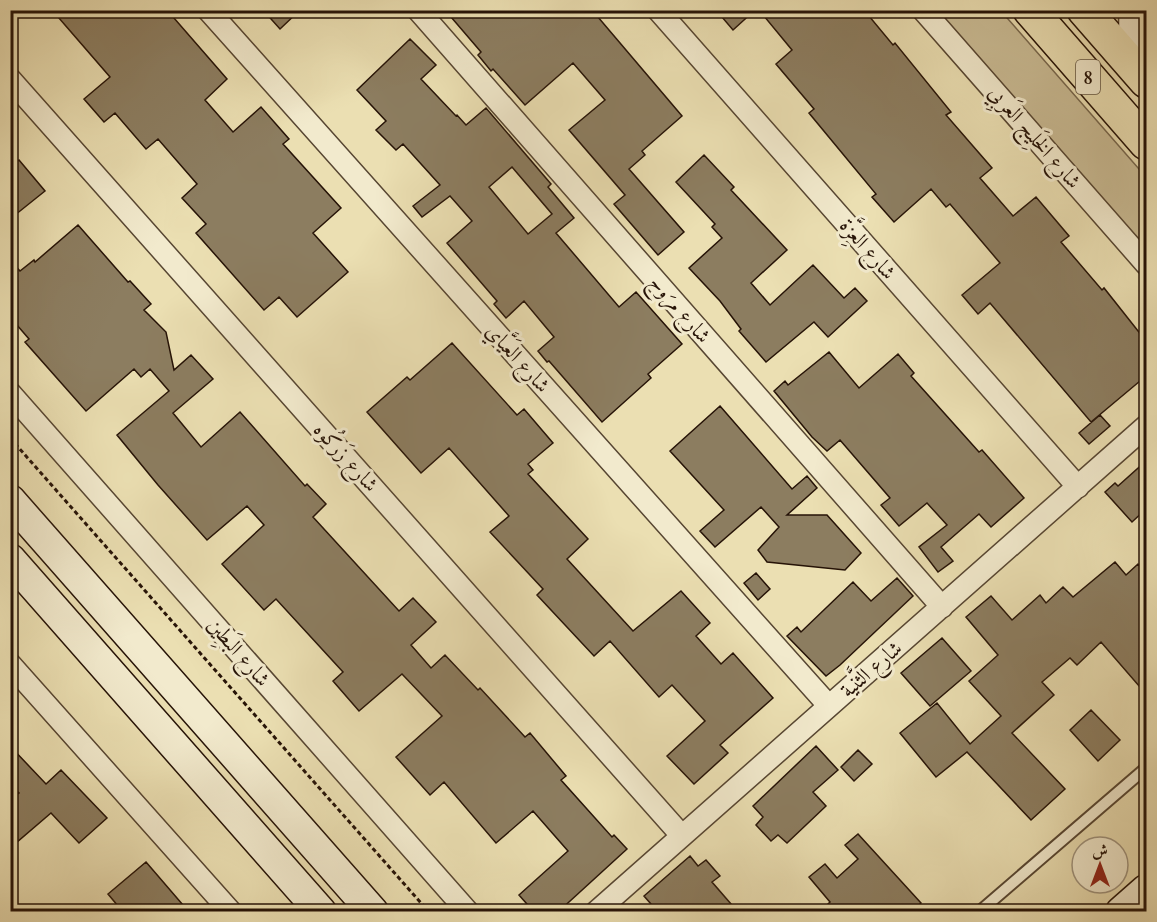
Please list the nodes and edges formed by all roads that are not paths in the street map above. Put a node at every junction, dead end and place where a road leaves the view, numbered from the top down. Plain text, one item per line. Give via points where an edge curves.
1 (208, 10) edge
2 (418, 10) edge
3 (658, 10) edge
4 (923, 10) edge
5 (1030, 10) edge
6 (1084, 10) edge
7 (1130, 10) edge
8 (1138, 71) edge
9 (10, 79) edge
10 (1146, 143) edge
11 (1146, 264) edge
12 (10, 393) edge
13 (1146, 426) edge
14 (1078, 487) junction
15 (10, 500) edge
16 (10, 559) edge
17 (942, 607) junction
18 (10, 664) edge
19 (829, 706) junction
20 (1146, 768) edge
21 (682, 836) junction
22 (1146, 890) edge
23 (231, 912) edge
24 (321, 912) edge
25 (373, 912) edge
26 (468, 912) edge
27 (596, 912) edge
28 (979, 912) edge
29 (1121, 912) edge

1 - 19 street, شارع العَيَّاي
2 - 17 street, شارع مرَوح
3 - 14 street, شارع العِزَّة
4 - 11 street, شارع الخَلِيج العَربِي
5 - 10 highway, 8
6 - 8 highway, 8
7 - 8 street
9 - 21 street, شارع زَركُوه
12 - 26 street, شارع البَطِين
13 - 14 street, شارع الثَّنية
14 - 17 street, شارع الثَّنية
15 - 25 main road
16 - 24 main road
17 - 19 street, شارع الثَّنية
18 - 23 street
19 - 21 street, شارع الثَّنية
20 - 28 lane
21 - 27 street, شارع الثَّنية
22 - 29 main road

